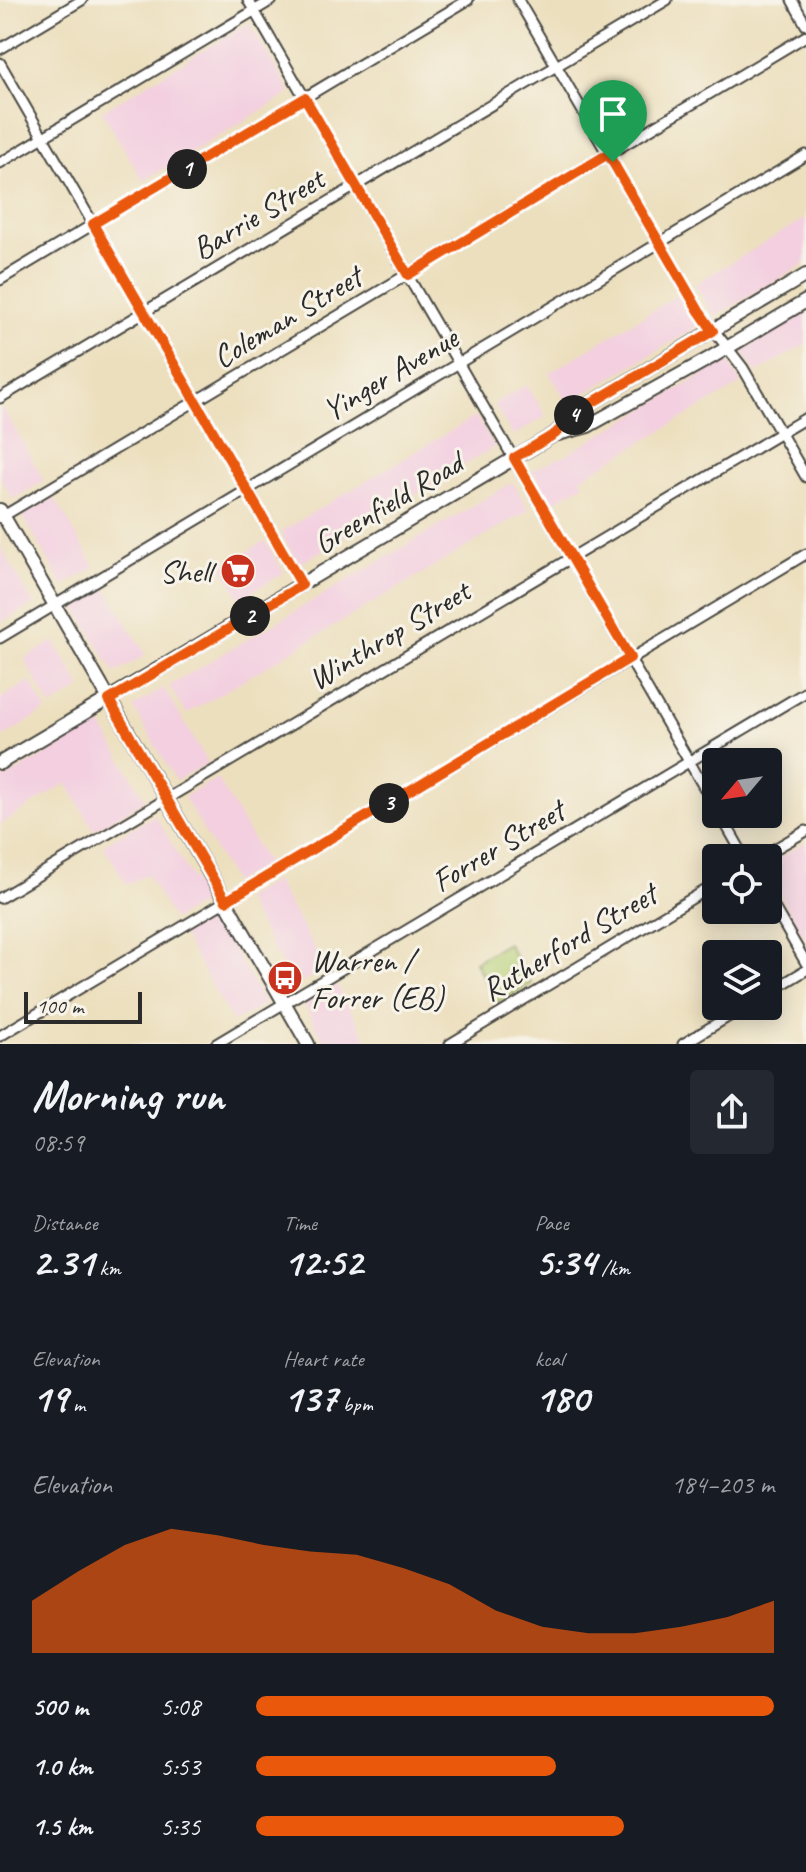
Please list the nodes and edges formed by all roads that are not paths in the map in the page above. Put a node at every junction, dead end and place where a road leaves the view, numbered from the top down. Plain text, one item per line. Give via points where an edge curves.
1 (82, 0) edge
2 (248, 0) edge
3 (272, 0) edge
4 (468, 0) edge
5 (518, 0) edge
6 (667, 0) edge
7 (792, 0) edge
8 (254, 11) junction
9 (806, 25) edge
10 (806, 36) edge
11 (0, 49) edge
12 (0, 63) edge
13 (557, 65) junction
14 (305, 98) junction
15 (43, 137) junction
16 (608, 154) junction
17 (806, 155) edge
18 (0, 163) edge
19 (356, 186) junction
20 (93, 224) junction
21 (659, 243) junction
22 (408, 275) junction
23 (800, 278) edge
24 (0, 280) edge
25 (806, 301) edge
26 (144, 312) junction
27 (713, 331) junction
28 (728, 347) junction
29 (459, 363) junction
30 (0, 398) edge
31 (195, 402) junction
32 (806, 418) edge
33 (780, 433) junction
34 (555, 434) junction
35 (514, 458) junction
36 (806, 477) edge
37 (247, 490) junction
38 (1, 514) edge
39 (806, 554) edge
40 (571, 556) junction
41 (302, 585) junction
42 (55, 605) junction
43 (0, 638) edge
44 (630, 658) junction
45 (806, 692) edge
46 (109, 700) junction
47 (690, 762) junction
48 (0, 763) edge
49 (702, 783) edge
50 (167, 798) junction
51 (806, 831) edge
52 (782, 845) edge
53 (702, 892) edge
54 (0, 898) edge
55 (226, 901) junction
56 (782, 921) edge
57 (806, 963) edge
58 (806, 970) edge
59 (782, 985) edge
60 (284, 1003) junction
61 (723, 1020) edge
62 (0, 1036) edge
63 (216, 1044) edge
64 (308, 1044) edge
65 (450, 1044) edge
66 (683, 1044) edge

1 - 11 street
2 - 8 street
3 - 8 street
4 - 14 street
5 - 13 street
6 - 13 street, Barrie Street
7 - 9 street
8 - 14 street
8 - 15 street
10 - 16 street, Coleman Street
12 - 15 street
13 - 16 street
13 - 19 street, Barrie Street
14 - 19 street
14 - 20 street
15 - 18 street
15 - 20 street
16 - 21 street
16 - 22 street, Coleman Street
17 - 21 street, Yinger Avenue
19 - 22 street
19 - 26 street, Barrie Street
20 - 24 street
20 - 26 street
21 - 27 street
21 - 29 street, Yinger Avenue
22 - 29 street
22 - 31 street, Coleman Street
23 - 25 main road
23 - 27 main road, Greenfield Road
25 - 28 main road, Greenfield Road
26 - 30 street, Barrie Street
26 - 31 street
27 - 28 street
27 - 34 main road, Greenfield Road via 578,411
28 - 33 street
28 - 34 main road, Greenfield Road via 588,426
29 - 35 street
29 - 37 street, Yinger Avenue
31 - 37 street
31 - 38 street, Coleman Street
32 - 33 street, Winthrop Street
33 - 36 street
33 - 40 street, Winthrop Street
34 - 35 main road, Greenfield Road
35 - 40 street
35 - 41 main road, Greenfield Road
37 - 41 street
37 - 42 street, Yinger Avenue
38 - 42 main road
39 - 44 street
40 - 44 street
40 - 50 street, Winthrop Street
41 - 46 main road, Greenfield Road
42 - 43 street, Yinger Avenue
42 - 46 main road
44 - 47 street
44 - 55 street
45 - 47 street, Forrer Street
46 - 48 main road, Greenfield Road
46 - 50 main road
47 - 49 street
47 - 60 street, Forrer Street
50 - 54 street, Winthrop Street
50 - 55 main road
51 - 52 street
53 - 65 street, Rutherford Street
55 - 60 main road
55 - 62 street
56 - 57 street
58 - 59 street
60 - 63 street, Forrer Street
60 - 64 main road
61 - 66 street

